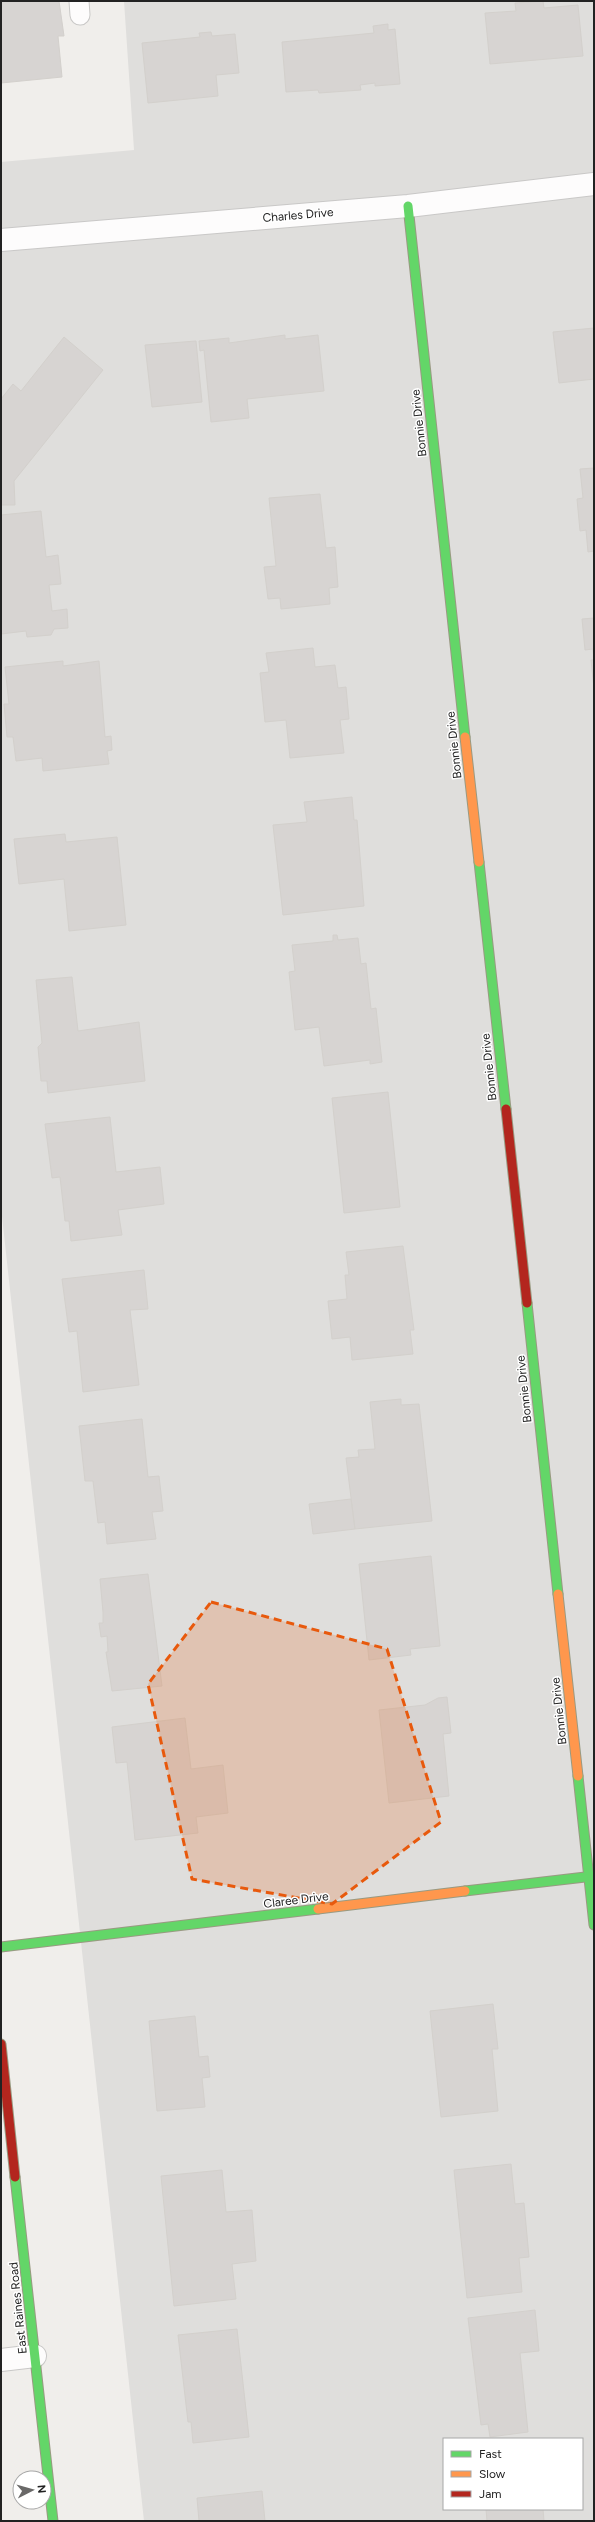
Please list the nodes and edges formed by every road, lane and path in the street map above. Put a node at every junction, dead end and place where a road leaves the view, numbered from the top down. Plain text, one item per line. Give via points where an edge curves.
1 (594, 184) edge
2 (408, 206) junction
3 (1, 240) edge
4 (592, 1876) edge
5 (594, 1925) edge
6 (1, 1947) edge
7 (1, 2044) edge
8 (35, 2356) junction
9 (1, 2360) edge
10 (53, 2521) edge

1 - 2 street, Charles Drive
2 - 3 street, Charles Drive
2 - 4 street, Bonnie Drive
4 - 5 street, Bonnie Drive
4 - 6 street, Claree Drive
7 - 8 street, East Raines Road
8 - 9 street
8 - 10 street, East Raines Road

